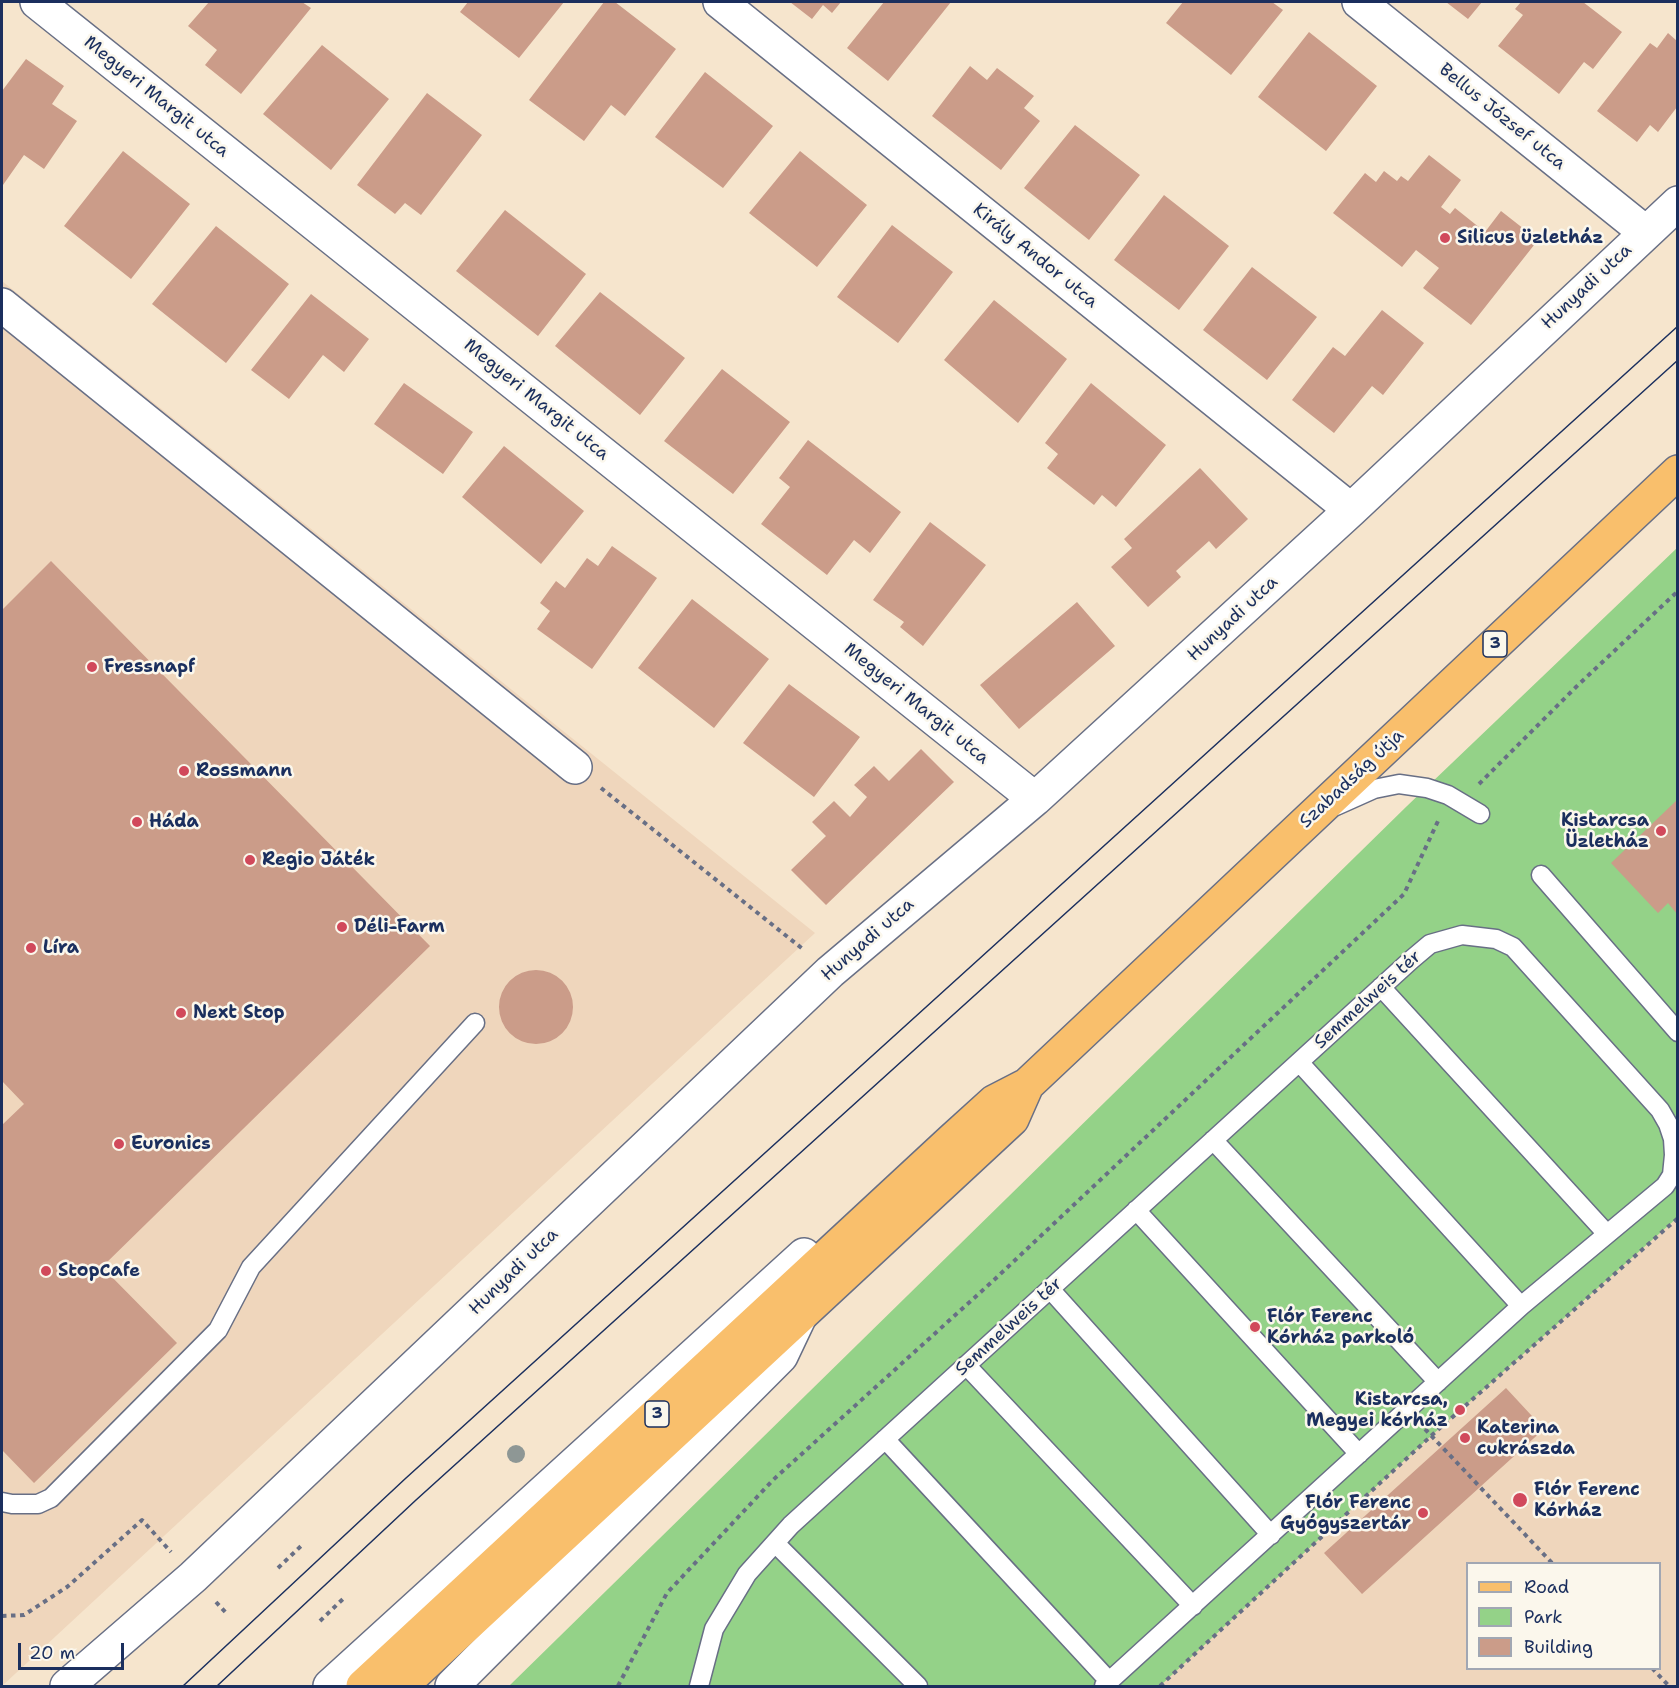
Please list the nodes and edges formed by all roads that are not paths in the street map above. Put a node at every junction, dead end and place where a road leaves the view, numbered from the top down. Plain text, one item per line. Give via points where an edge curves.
1 (37, 2) edge
2 (720, 2) edge
3 (1359, 2) edge
4 (1677, 203) edge
5 (1645, 232) junction
6 (2, 305) edge
7 (1677, 472) edge
8 (1351, 510) junction
9 (575, 767) road end
10 (1035, 800) junction
11 (1480, 814) dead end
12 (1313, 816) junction
13 (1542, 875) dead end
14 (1382, 987) junction
15 (474, 1023) dead end
16 (1677, 1032) edge
17 (1299, 1062) junction
18 (1027, 1085) junction
19 (1213, 1140) junction
20 (951, 1141) junction
21 (1137, 1210) junction
22 (1607, 1234) junction
23 (1050, 1289) junction
24 (1521, 1306) junction
25 (800, 1316) junction
26 (966, 1365) junction
27 (1438, 1382) junction
28 (885, 1439) junction
29 (1359, 1454) junction
30 (2, 1502) edge
31 (1270, 1535) junction
32 (775, 1543) junction
33 (1193, 1606) junction
34 (1107, 1684) edge
35 (68, 1686) edge
36 (330, 1686) edge
37 (363, 1686) edge
38 (401, 1686) edge
39 (452, 1686) edge
40 (699, 1686) edge
41 (918, 1686) edge

1 - 10 street, Megyeri Margit utca
2 - 8 street, Király Andor utca
3 - 5 street, Bellus József utca
4 - 5 street, Hunyadi utca
5 - 8 street, Hunyadi utca
6 - 9 street
7 - 12 main road, Szabadság útja / 3
8 - 10 street, Hunyadi utca
10 - 35 street, Hunyadi utca via 830,972 193,1577
11 - 12 lane via 1448,795 1399,784 1374,789
12 - 18 main road, Szabadság útja / 3
13 - 16 lane
14 - 17 lane, Semmelweis tér
14 - 22 lane
14 - 22 lane, Semmelweis tér via 1430,944 1447,938 1477,936 1513,947 1660,1110 1673,1139 1672,1175 1665,1186
15 - 30 lane via 251,1267 218,1330 51,1498 38,1504
17 - 19 lane, Semmelweis tér
17 - 24 lane
18 - 20 main road, 3 via 994,1102
18 - 25 main road, 3 via 1012,1119
19 - 21 lane, Semmelweis tér
19 - 27 lane
20 - 36 street via 912,1157
20 - 37 main road, 3
21 - 23 lane, Semmelweis tér
21 - 29 lane
22 - 24 lane, Semmelweis tér
23 - 26 lane, Semmelweis tér
23 - 31 lane
24 - 27 lane, Semmelweis tér
25 - 38 main road, 3
25 - 39 street via 781,1356
26 - 28 lane, Semmelweis tér
26 - 33 lane
27 - 29 lane, Semmelweis tér
28 - 32 lane, Semmelweis tér
28 - 34 lane
29 - 31 lane, Semmelweis tér
31 - 33 lane, Semmelweis tér
32 - 40 lane, Semmelweis tér via 747,1574 714,1629
32 - 41 lane
33 - 34 lane, Semmelweis tér

